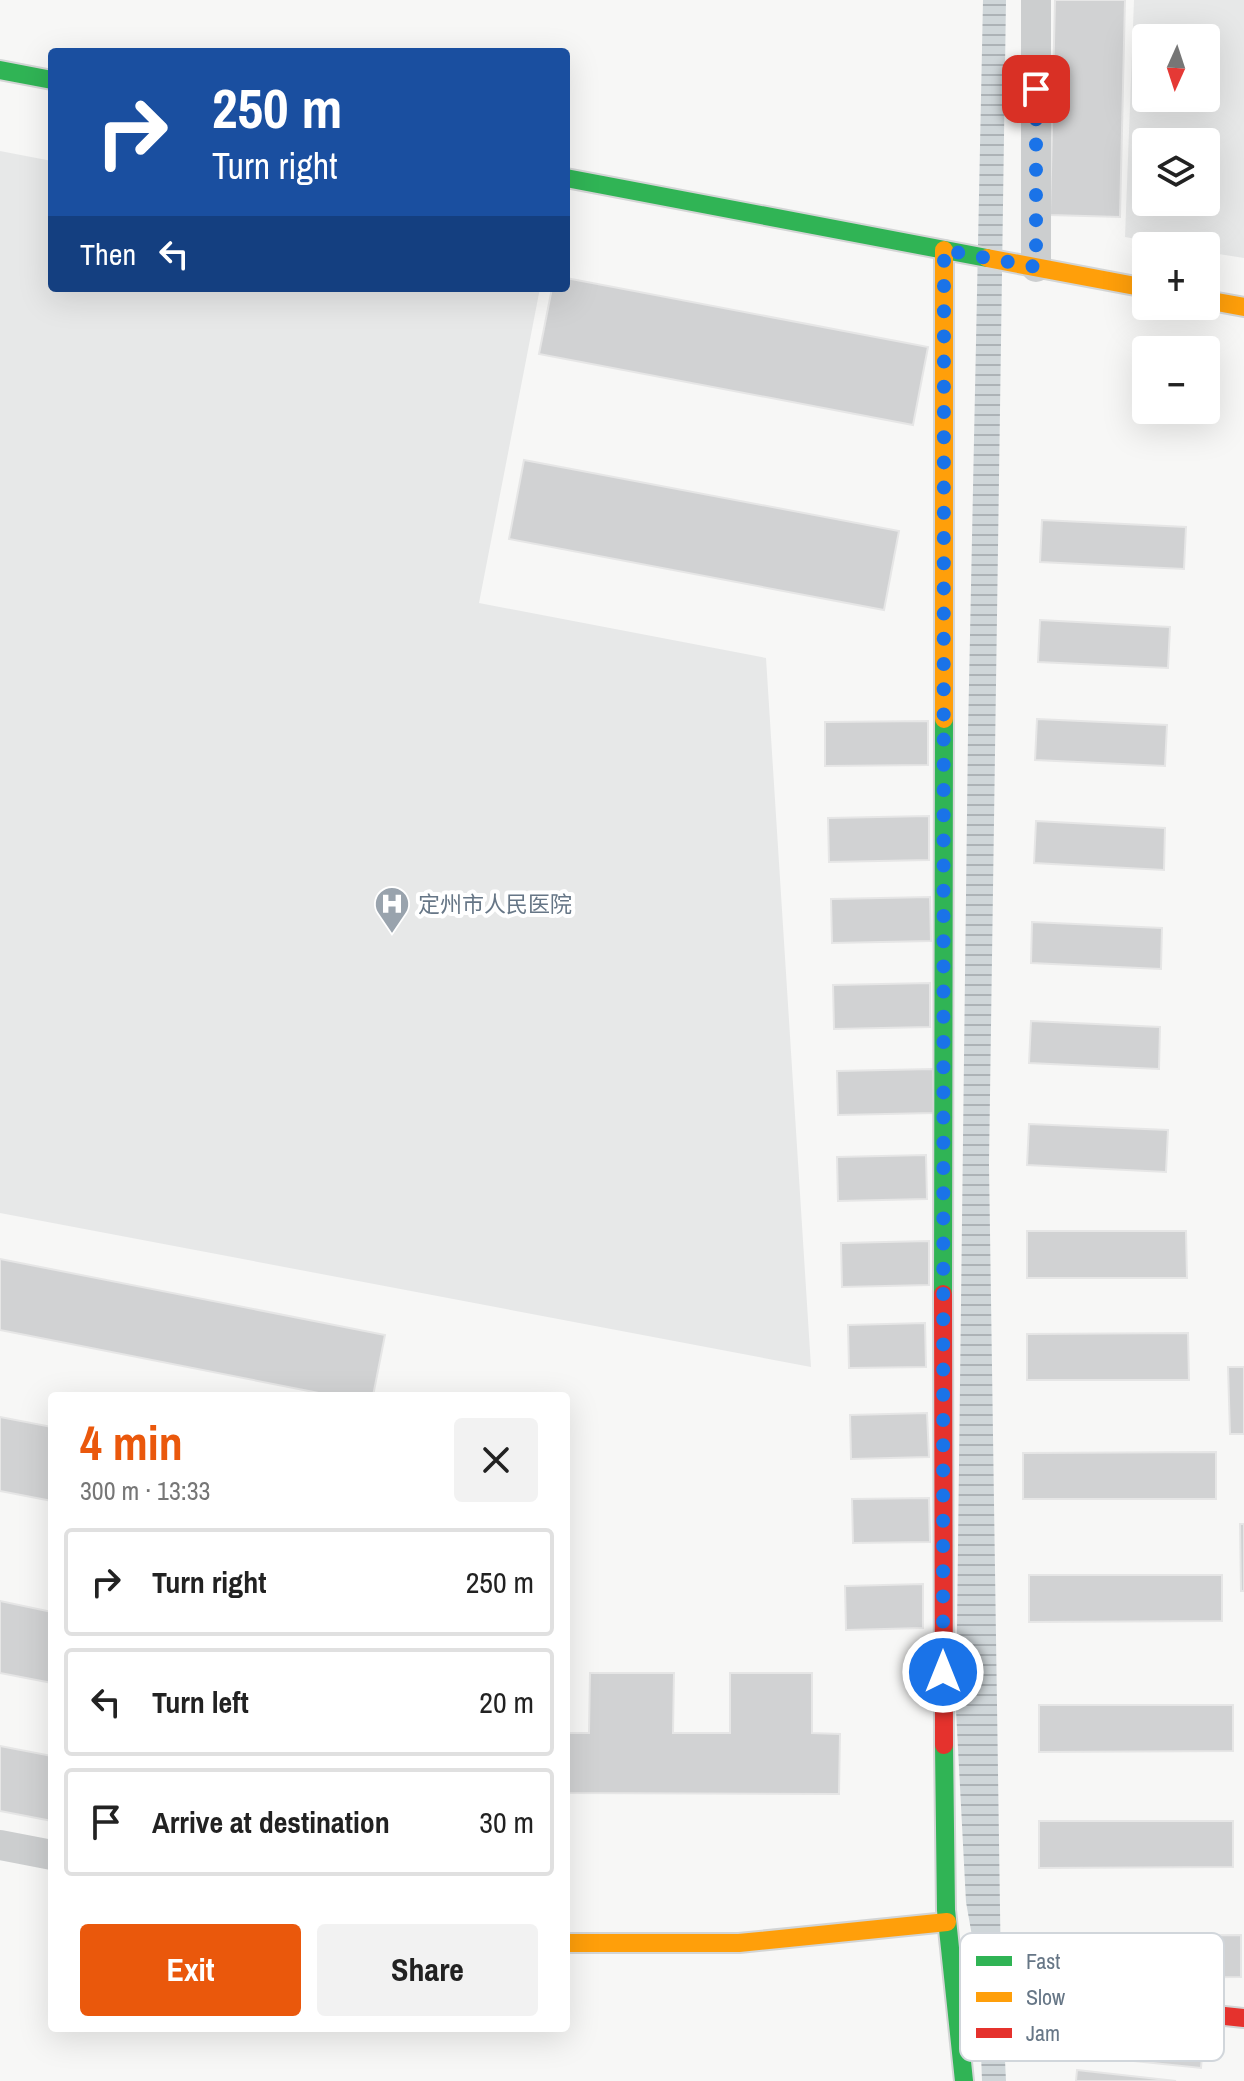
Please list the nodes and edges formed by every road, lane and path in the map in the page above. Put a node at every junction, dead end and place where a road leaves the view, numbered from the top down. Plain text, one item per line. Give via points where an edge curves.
1 (1036, 0) edge
2 (0, 70) edge
3 (48, 79) edge
4 (570, 179) edge
5 (951, 251) junction
6 (1021, 264) junction
7 (1132, 285) edge
8 (1220, 303) edge
9 (1244, 307) edge
10 (0, 1845) edge
11 (48, 1854) edge
12 (947, 1922) junction
13 (570, 1943) edge
14 (1224, 2016) edge
15 (1244, 2018) edge
16 (960, 2044) edge
17 (962, 2061) edge
18 (964, 2081) edge

1 - 6 street
2 - 3 street
4 - 5 street
5 - 6 street
5 - 12 street via 943,1703
6 - 7 street
8 - 9 street
10 - 11 street
12 - 13 street via 739,1943
12 - 16 street
14 - 15 street
17 - 18 street

